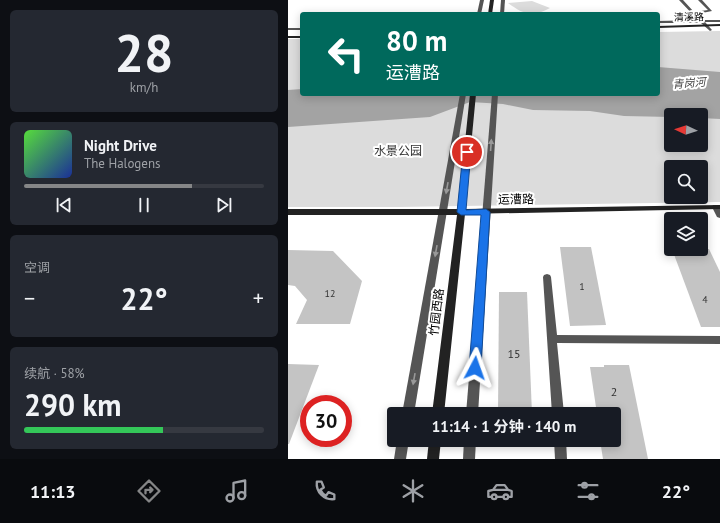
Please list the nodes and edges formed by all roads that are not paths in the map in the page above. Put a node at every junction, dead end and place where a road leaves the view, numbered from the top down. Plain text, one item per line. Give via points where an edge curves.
1 (482, 0) edge
2 (492, 0) edge
3 (503, 0) edge
4 (681, 0) edge
5 (700, 0) edge
6 (479, 12) edge
7 (490, 12) edge
8 (502, 12) edge
9 (693, 13) junction
10 (720, 21) edge
11 (660, 22) edge
12 (702, 22) junction
13 (720, 25) edge
14 (705, 26) junction
15 (660, 27) edge
16 (288, 29) edge
17 (300, 29) edge
18 (710, 30) junction
19 (720, 30) edge
20 (660, 31) edge
21 (288, 33) edge
22 (300, 33) edge
23 (288, 37) edge
24 (300, 37) edge
25 (463, 96) edge
26 (473, 96) edge
27 (495, 96) edge
28 (718, 207) edge
29 (288, 212) edge
30 (443, 212) junction
31 (461, 212) junction
32 (486, 212) junction
33 (720, 215) edge
34 (547, 277) dead end
35 (552, 340) junction
36 (720, 340) edge
37 (409, 407) edge
38 (439, 407) edge
39 (472, 407) edge
40 (557, 407) edge
41 (402, 447) edge
42 (434, 447) edge
43 (470, 447) edge
44 (560, 447) edge
45 (400, 459) edge
46 (433, 459) edge
47 (469, 459) edge
48 (561, 459) edge

1 - 6 street
2 - 7 main road
3 - 8 street
4 - 9 street
5 - 9 street via 710,11
9 - 12 street
10 - 12 street
11 - 12 street
12 - 14 street
13 - 14 main road, 清溪路
14 - 15 main road, 清溪路
14 - 18 street
16 - 17 street
18 - 19 main road, 清溪路
18 - 20 main road, 清溪路
21 - 22 main road
23 - 24 main road
25 -> 30 street
26 - 31 main road, 竹园西路
32 -> 27 street
28 - 32 main road, 运漕路
28 - 33 street
29 - 30 main road, 运漕路
30 - 31 main road, 运漕路
30 -> 37 street
31 - 32 main road, 运漕路
31 - 38 main road, 竹园西路
32 - 39 street
34 - 35 street
35 - 36 street
35 - 40 street
41 - 45 street
42 - 46 main road
43 - 47 street
44 - 48 street

